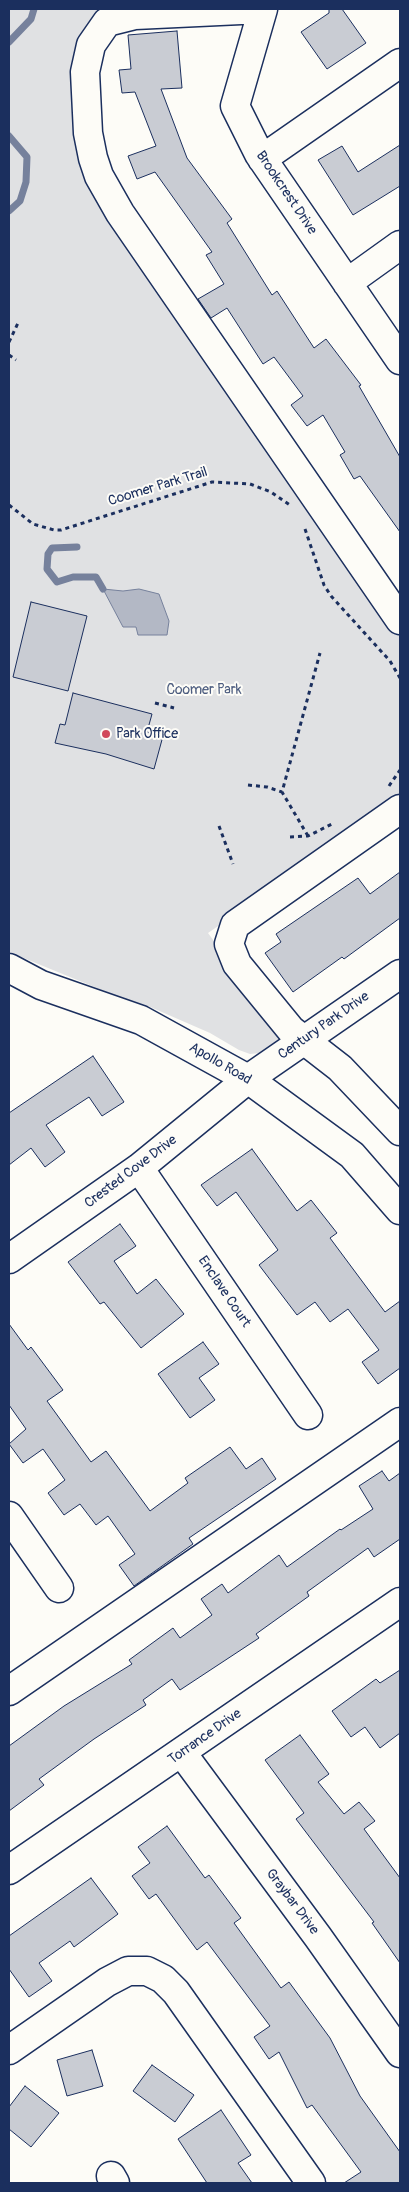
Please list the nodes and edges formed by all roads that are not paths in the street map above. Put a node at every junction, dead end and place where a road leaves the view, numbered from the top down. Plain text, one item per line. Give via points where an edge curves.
1 (262, 9) edge
2 (400, 64) edge
3 (262, 159) junction
4 (400, 245) edge
5 (347, 283) junction
6 (400, 360) edge
7 (400, 620) edge
8 (392, 800) edge
9 (9, 968) edge
10 (400, 974) edge
11 (305, 1040) junction
12 (248, 1079) junction
13 (400, 1131) edge
14 (139, 1168) junction
15 (400, 1210) edge
16 (9, 1259) edge
17 (308, 1415) dead end
18 (400, 1422) edge
19 (9, 1516) edge
20 (58, 1588) dead end
21 (400, 1602) edge
22 (9, 1691) edge
23 (182, 1753) junction
24 (9, 1870) edge
25 (9, 2050) edge
26 (400, 2053) edge
27 (311, 2183) edge

1 - 3 street, Brookcrest Drive via 235,106
1 - 7 street via 135,15 107,22 91,45 85,72 88,133 93,158 99,176 120,213
2 - 3 street
3 - 5 street, Brookcrest Drive
4 - 5 street
5 - 6 street, Brookcrest Drive
8 - 11 street via 235,925 231,933 229,944 237,964 291,1030
9 - 12 street, Apollo Road via 41,985 141,1020
10 - 11 street, Century Park Drive
11 - 12 street, Century Park Drive
11 - 13 street via 340,1068
12 - 14 street, Crested Cove Drive
12 - 15 street, Apollo Road via 352,1154
14 - 16 street, Crested Cove Drive
14 - 17 street, Enclave Court
18 - 22 street
19 - 20 street
21 - 23 street, Torrance Drive
23 - 24 street, Torrance Drive
23 - 26 street, Graybar Drive
25 - 27 street via 108,1982 128,1971 146,1971 163,1979 176,1992

